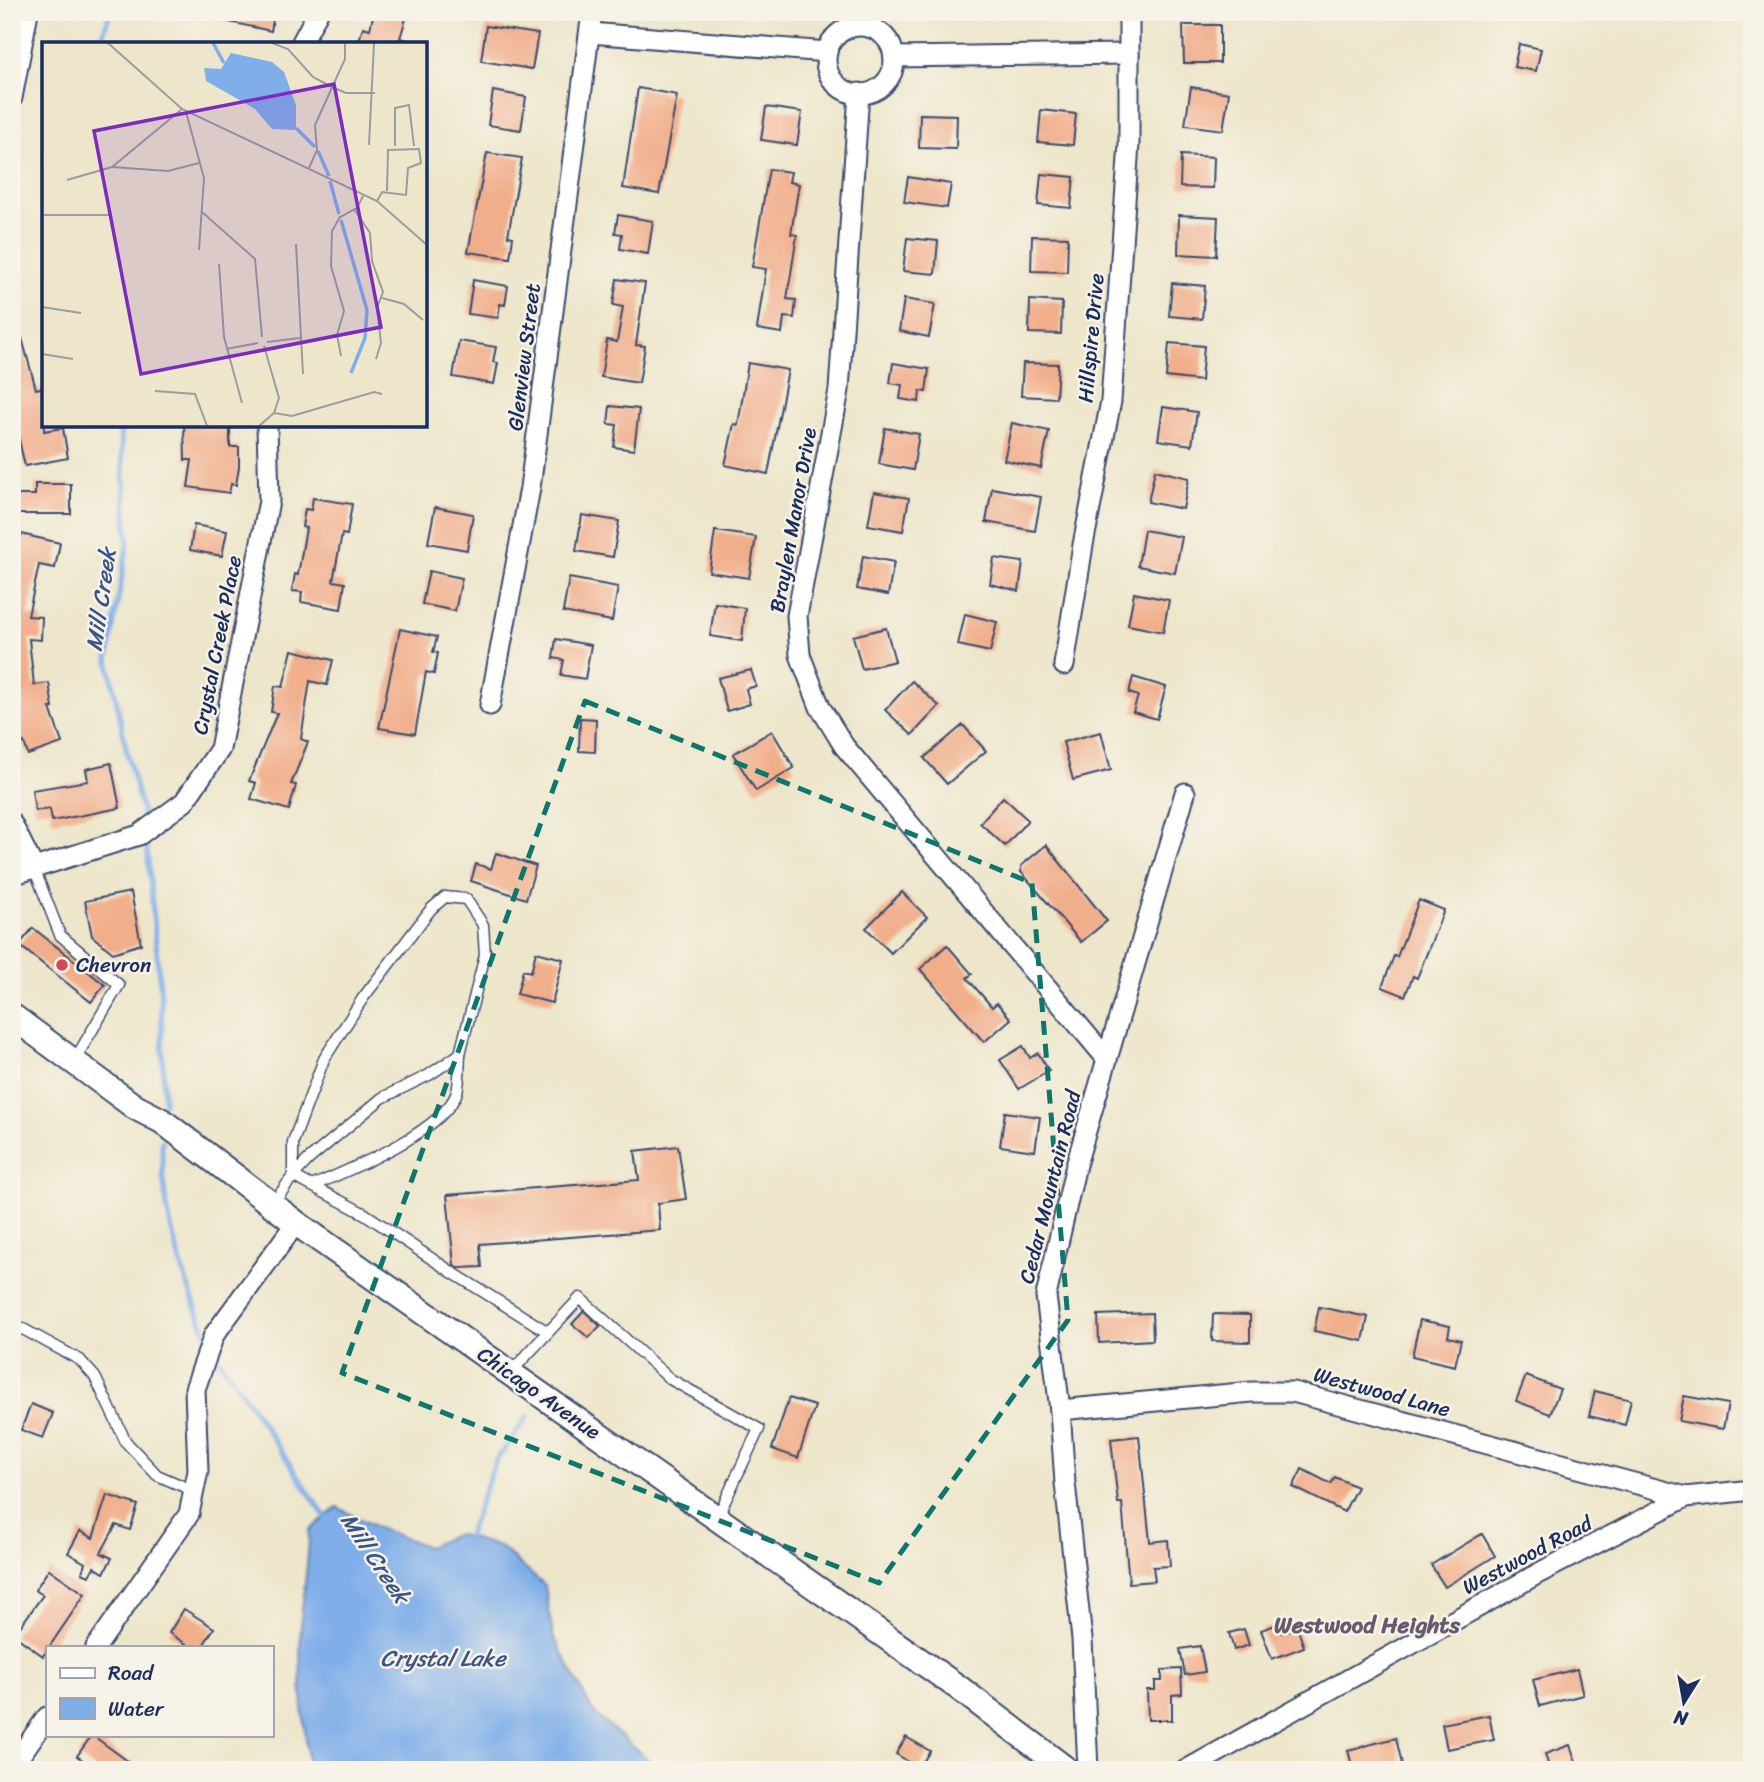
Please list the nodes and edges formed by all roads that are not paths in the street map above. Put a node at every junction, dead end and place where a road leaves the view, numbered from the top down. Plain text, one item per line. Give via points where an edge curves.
1 (27, 12) edge
2 (318, 12) edge
3 (592, 12) edge
4 (1129, 12) edge
5 (858, 19) edge
6 (590, 33) junction
7 (302, 42) edge
8 (827, 52) junction
9 (1129, 54) junction
10 (894, 57) junction
11 (859, 93) junction
12 (12, 99) edge
13 (267, 427) edge
14 (1065, 665) dead end
15 (490, 705) dead end
16 (1185, 793) dead end
17 (12, 824) edge
18 (34, 868) junction
19 (12, 875) edge
20 (12, 1016) edge
21 (460, 1054) junction
22 (1107, 1059) junction
23 (74, 1061) junction
24 (293, 1176) junction
25 (312, 1186) junction
26 (272, 1205) junction
27 (296, 1223) junction
28 (12, 1330) edge
29 (548, 1332) junction
30 (510, 1373) junction
31 (1060, 1410) junction
32 (1752, 1490) edge
33 (194, 1491) junction
34 (1686, 1497) junction
35 (717, 1518) junction
36 (97, 1646) edge
37 (46, 1719) edge
38 (17, 1764) edge
39 (1067, 1770) edge
40 (1088, 1770) edge
41 (1186, 1770) edge

1 - 12 street
2 - 7 street
3 - 6 street, Glenview Street
4 - 9 street, Hillspire Drive
5 - 8 street via 838,34
5 - 10 street via 879,31
6 - 8 street
6 - 15 street, Glenview Street via 530,488
8 - 11 street via 834,80
9 - 10 street
9 - 14 street, Hillspire Drive via 1129,144 1111,401
10 - 11 street via 881,87
11 - 22 street, Braylen Manor Drive via 839,390 797,617 800,655 820,707 844,746
13 - 18 street, Crystal Creek Place via 269,501 220,749 184,802 139,835
16 - 22 street, Cedar Mountain Road
17 - 18 street
18 - 19 street, Crystal Creek Place
18 - 23 lane via 60,935 119,985
20 - 23 street, Chicago Avenue
21 - 24 lane via 382,1098
21 - 24 lane via 485,955 483,925 466,899 445,897 430,909 363,998 324,1059 293,1142
21 - 25 lane via 456,1094 433,1124 366,1163
22 - 31 street, Cedar Mountain Road via 1076,1165 1046,1296
23 - 26 street, Chicago Avenue
24 - 25 lane
24 - 26 lane
25 - 29 lane via 365,1214
26 - 27 street, Chicago Avenue
27 - 30 street, Chicago Avenue
27 - 33 street via 214,1335 195,1389 198,1471
28 - 33 lane via 23,1329 79,1360 95,1377 126,1442 156,1475
29 - 30 lane
29 - 35 lane via 580,1298 670,1379 759,1429
30 - 35 street, Chicago Avenue
31 - 34 street, Westwood Lane via 1252,1391 1293,1392
31 - 40 street, Cedar Mountain Road via 1082,1639
32 - 34 street, Westwood Road
33 - 36 street via 189,1514
34 - 41 street, Westwood Road via 1539,1573
35 - 39 street, Chicago Avenue
37 - 38 street

